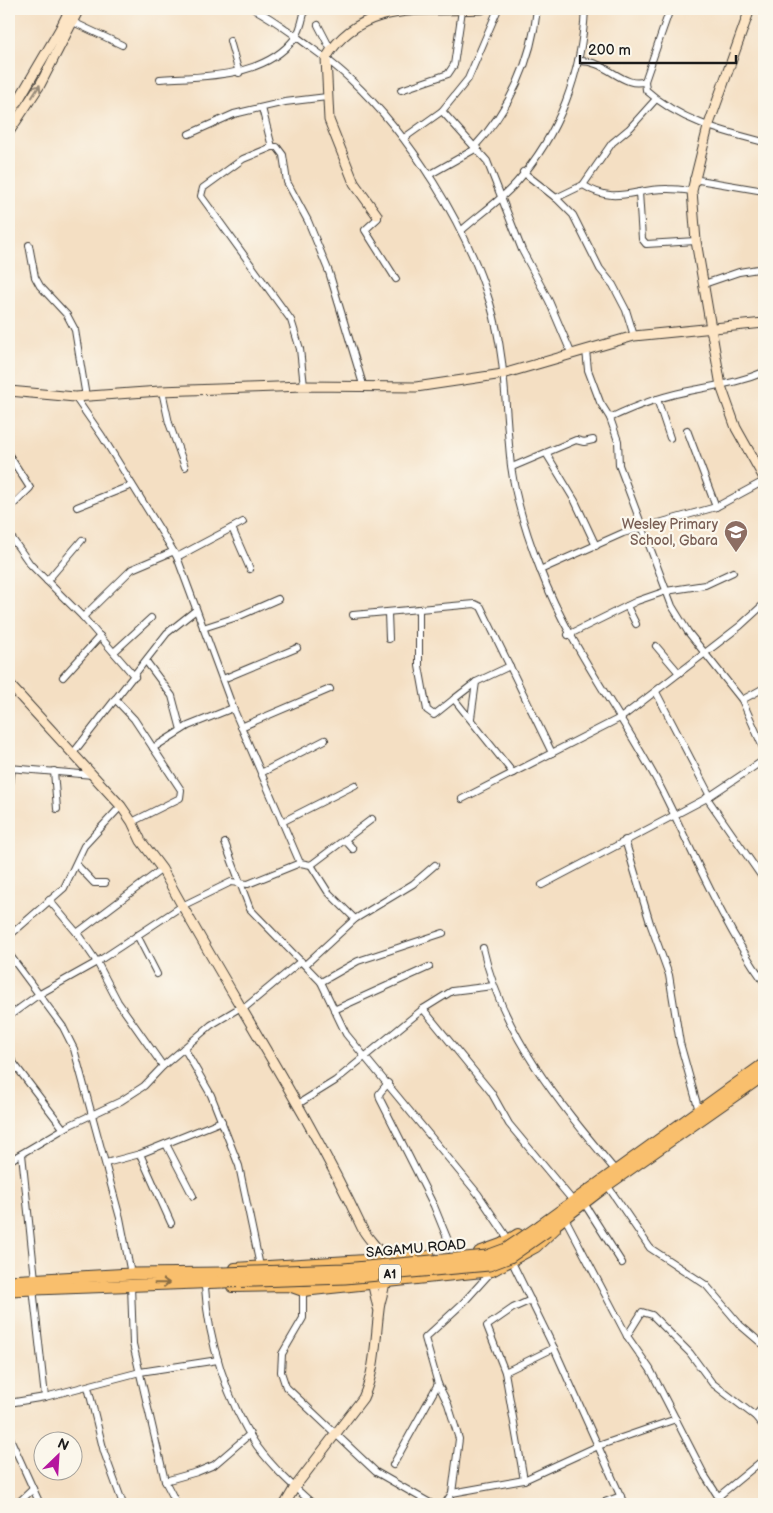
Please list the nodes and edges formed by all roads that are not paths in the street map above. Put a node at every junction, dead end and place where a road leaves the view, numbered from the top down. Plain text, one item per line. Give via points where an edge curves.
1 (70, 9) edge
2 (79, 9) edge
3 (254, 9) edge
4 (305, 9) edge
5 (482, 9) edge
6 (498, 9) edge
7 (538, 9) edge
8 (585, 9) edge
9 (670, 9) edge
10 (750, 9) edge
11 (398, 10) edge
12 (462, 10) edge
13 (73, 22) junction
14 (318, 25) dead end
15 (296, 37) junction
16 (230, 41) dead end
17 (122, 45) dead end
18 (328, 54) junction
19 (578, 61) junction
20 (239, 73) junction
21 (160, 79) dead end
22 (645, 81) junction
23 (402, 90) dead end
24 (327, 97) junction
25 (656, 99) junction
26 (262, 108) junction
27 (442, 111) junction
28 (9, 116) edge
29 (708, 127) junction
30 (9, 132) edge
31 (189, 134) dead end
32 (404, 138) junction
33 (764, 142) edge
34 (272, 147) junction
35 (476, 147) junction
36 (523, 172) junction
37 (429, 175) junction
38 (694, 179) junction
39 (583, 185) junction
40 (692, 191) junction
41 (764, 191) edge
42 (639, 192) junction
43 (501, 196) junction
44 (556, 198) junction
45 (377, 216) joint
46 (461, 231) junction
47 (696, 242) junction
48 (29, 245) dead end
49 (764, 268) edge
50 (396, 280) dead end
51 (704, 284) junction
52 (764, 323) edge
53 (712, 327) junction
54 (634, 336) junction
55 (586, 350) junction
56 (572, 354) junction
57 (764, 372) edge
58 (503, 374) junction
59 (304, 386) junction
60 (721, 386) junction
61 (364, 388) junction
62 (9, 391) edge
63 (162, 391) junction
64 (75, 397) junction
65 (86, 397) junction
66 (657, 399) junction
67 (610, 418) junction
68 (687, 430) dead end
69 (670, 438) dead end
70 (593, 440) dead end
71 (546, 453) junction
72 (9, 454) edge
73 (185, 467) dead end
74 (512, 468) junction
75 (764, 480) edge
76 (132, 485) junction
77 (77, 507) dead end
78 (716, 507) junction
79 (9, 509) edge
80 (243, 522) dead end
81 (643, 527) junction
82 (232, 528) junction
83 (9, 534) edge
84 (82, 540) dead end
85 (596, 546) junction
86 (175, 555) junction
87 (250, 569) dead end
88 (540, 570) junction
89 (733, 572) dead end
90 (47, 580) junction
91 (666, 591) junction
92 (278, 599) dead end
93 (764, 604) edge
94 (627, 606) junction
95 (419, 609) junction
96 (196, 610) junction
97 (388, 612) junction
98 (353, 615) dead end
99 (83, 617) junction
100 (151, 618) dead end
101 (636, 624) dead end
102 (203, 628) junction
103 (568, 634) junction
104 (100, 636) junction
105 (389, 639) dead end
106 (656, 646) dead end
107 (297, 648) dead end
108 (114, 652) junction
109 (706, 653) junction
110 (146, 661) junction
111 (510, 666) junction
112 (678, 673) junction
113 (63, 677) dead end
114 (135, 677) junction
115 (223, 679) junction
116 (476, 682) junction
117 (9, 684) edge
118 (764, 688) edge
119 (330, 690) dead end
120 (656, 692) junction
121 (115, 699) junction
122 (454, 699) junction
123 (742, 700) junction
124 (233, 708) junction
125 (622, 717) junction
126 (471, 718) junction
127 (241, 727) junction
128 (181, 730) junction
129 (325, 740) dead end
130 (153, 748) junction
131 (764, 750) edge
132 (74, 752) junction
133 (552, 753) junction
134 (764, 761) edge
135 (10, 768) edge
136 (54, 772) junction
137 (261, 773) junction
138 (513, 773) junction
139 (94, 775) junction
140 (355, 785) dead end
141 (9, 792) edge
142 (709, 797) junction
143 (462, 800) dead end
144 (121, 806) junction
145 (57, 809) dead end
146 (674, 814) junction
147 (372, 819) dead end
148 (132, 822) junction
149 (282, 822) junction
150 (345, 840) junction
151 (625, 840) junction
152 (225, 844) dead end
153 (353, 849) dead end
154 (300, 863) junction
155 (76, 864) junction
156 (435, 865) dead end
157 (311, 866) junction
158 (162, 869) junction
159 (764, 880) edge
160 (106, 883) dead end
161 (238, 883) junction
162 (542, 885) dead end
163 (49, 900) junction
164 (182, 906) junction
165 (355, 919) junction
166 (77, 933) junction
167 (443, 933) dead end
168 (137, 935) junction
169 (9, 936) edge
170 (483, 948) dead end
171 (9, 954) edge
172 (97, 962) junction
173 (303, 963) junction
174 (429, 967) dead end
175 (157, 974) dead end
176 (321, 982) junction
177 (764, 982) edge
178 (494, 986) junction
179 (38, 995) junction
180 (241, 1009) junction
181 (423, 1009) junction
182 (334, 1010) junction
183 (9, 1016) edge
184 (184, 1048) junction
185 (365, 1056) junction
186 (9, 1057) edge
187 (764, 1064) edge
188 (163, 1066) junction
189 (764, 1075) edge
190 (388, 1083) junction
191 (298, 1104) junction
192 (698, 1111) junction
193 (93, 1114) junction
194 (222, 1121) junction
195 (64, 1128) junction
196 (166, 1144) junction
197 (22, 1154) junction
198 (140, 1154) junction
199 (9, 1161) edge
200 (106, 1163) junction
201 (615, 1170) junction
202 (607, 1185) junction
203 (192, 1196) dead end
204 (578, 1202) junction
205 (558, 1219) junction
206 (171, 1223) dead end
207 (509, 1240) junction
208 (374, 1246) junction
209 (454, 1255) junction
210 (384, 1258) junction
211 (370, 1260) junction
212 (512, 1262) junction
213 (622, 1264) dead end
214 (260, 1266) junction
215 (492, 1271) junction
216 (131, 1279) junction
217 (9, 1281) edge
218 (201, 1281) junction
219 (385, 1282) junction
220 (34, 1283) junction
221 (371, 1283) junction
222 (9, 1290) edge
223 (303, 1291) junction
224 (531, 1300) junction
225 (378, 1311) junction
226 (627, 1336) junction
227 (761, 1343) dead end
228 (554, 1348) junction
229 (218, 1360) junction
230 (140, 1372) junction
231 (505, 1372) junction
232 (438, 1384) junction
233 (88, 1387) junction
234 (45, 1397) junction
235 (9, 1403) edge
236 (764, 1406) edge
237 (755, 1416) junction
238 (676, 1419) junction
239 (764, 1427) edge
240 (250, 1434) junction
241 (336, 1434) junction
242 (9, 1436) edge
243 (598, 1446) junction
244 (764, 1459) edge
245 (393, 1465) dead end
246 (524, 1480) junction
247 (165, 1481) junction
248 (294, 1487) junction
249 (34, 1489) junction
250 (452, 1493) junction
251 (621, 1496) junction
252 (719, 1496) junction
253 (17, 1504) edge
254 (40, 1504) edge
255 (123, 1504) edge
256 (177, 1504) edge
257 (285, 1504) edge
258 (313, 1504) edge
259 (432, 1504) edge
260 (445, 1504) edge
261 (599, 1504) edge
262 (624, 1504) edge
263 (723, 1504) edge

1 - 28 street
2 - 13 street
3 - 15 street
4 - 15 street
5 - 12 street
6 - 27 street via 468,79
7 - 35 street via 521,74 500,117
8 - 19 street
9 - 22 street
10 - 29 street
11 - 12 street
11 - 18 street via 360,22 348,30
12 - 23 street via 454,65 448,74
13 - 17 street
30 -> 13 street via 40,84
14 - 18 street
15 - 18 street
15 - 20 street via 275,56
16 - 20 street
18 - 24 street
18 - 32 street
19 - 22 street via 590,60 607,67 616,76 633,84
19 - 36 street via 562,114
20 - 21 street
22 - 25 street via 646,90
24 - 26 street
24 - 45 street via 329,120 354,183
25 - 29 street via 676,113
25 - 39 street via 612,143
26 - 31 street via 234,114
26 - 34 street
27 - 32 street
27 - 35 street
29 - 33 street
29 - 38 street
32 - 37 street
34 - 59 street via 243,159 202,188 201,196 291,320 300,349
34 - 61 street via 277,147 283,154 287,182 308,221 329,272
35 - 37 street
35 - 43 street via 487,161
36 - 43 street
36 - 44 street
37 - 46 street
38 - 40 street
38 - 41 street
39 - 42 street via 607,196
39 - 44 street
40 - 42 street via 667,188
40 - 47 street
42 - 47 street via 642,239 646,244
43 - 46 street
43 - 56 street via 522,250
44 - 54 street via 572,215 600,269 613,285 626,310
45 - 50 street via 365,230
46 - 58 street via 490,304
47 - 51 street
48 - 65 street via 35,277 67,315 75,330
49 - 51 street via 739,272
51 - 53 street
52 - 53 street
53 - 54 street
53 - 60 street
54 - 55 street
55 - 56 street
55 - 67 street via 588,370
56 - 58 street
57 - 60 street
58 - 61 street via 416,387
58 - 74 street
59 - 61 street
59 - 63 street
60 - 66 street
60 - 75 street via 736,428
62 - 64 street
63 - 65 street
63 - 73 street via 169,423
64 - 65 street
64 - 76 street
66 - 67 street
66 - 69 street
67 - 81 street via 618,440 618,464
68 - 78 street
70 - 71 street via 576,440
71 - 74 street
71 - 85 street via 575,501
72 - 79 street via 30,488
74 - 88 street via 522,520
75 - 78 street
76 - 77 street
76 - 86 street
78 - 81 street
80 - 82 street
81 - 85 street
81 - 91 street
82 - 86 street
82 - 87 street
83 - 90 street via 30,564
84 - 90 street
85 - 88 street
86 - 96 street
86 - 99 street via 132,569
88 - 103 street
89 - 91 street via 705,585
90 - 99 street
91 - 94 street
91 - 109 street via 688,632
92 - 102 street
93 - 109 street
94 - 101 street
94 - 103 street
95 - 97 street
95 - 111 street via 475,604
95 - 122 street via 419,666 427,710 434,715
96 - 102 street
96 - 110 street via 167,633
97 - 98 street
97 - 105 street
99 - 104 street
100 - 108 street
102 - 115 street
103 - 125 street
104 - 108 street
104 - 113 street
106 - 112 street
107 - 115 street
108 - 114 street
109 - 112 street
109 - 123 street
110 - 114 street
110 - 128 street via 172,696
111 - 116 street
111 - 133 street
112 - 120 street
114 - 121 street
115 - 124 street
116 - 122 street
116 - 126 street
117 - 132 street
118 - 123 street
119 - 127 street
120 - 125 street
120 - 142 street
121 - 130 street via 134,719
121 - 132 street
122 - 126 street
123 - 131 street
124 - 127 street
124 - 128 street
125 - 133 street
125 - 146 street
126 - 138 street
127 - 137 street
128 - 130 street
129 - 137 street
130 - 148 street via 181,790 180,798
132 - 139 street
133 - 138 street
134 - 142 street
135 - 136 street
135 - 141 street
136 - 139 street
136 - 145 street
137 - 149 street
138 - 143 street
139 - 144 street
140 - 149 street
142 - 146 street
142 - 159 street
144 - 148 street
144 - 155 street via 84,846
146 - 151 street
146 - 177 street via 744,953
147 - 150 street
148 - 158 street via 140,841
149 - 154 street
150 - 153 street
150 - 157 street
151 - 162 street
151 - 192 street via 669,975 680,1043
152 - 161 street
154 - 157 street
154 - 161 street via 248,884
155 - 160 street via 94,883
155 - 163 street via 64,888
156 - 165 street via 413,884
157 - 165 street via 328,892
158 - 164 street
158 - 166 street
161 - 164 street via 231,882
161 - 173 street via 250,909
163 - 166 street
163 - 169 street
164 - 168 street
164 - 180 street
165 - 173 street
166 - 172 street
167 - 176 street via 358,961
168 - 172 street
168 - 175 street
170 - 178 street
171 - 179 street
172 - 179 street
172 - 188 street via 118,1002
173 - 176 street
173 - 180 street
174 - 182 street
176 - 182 street
178 - 181 street via 452,991
178 - 201 street via 516,1038 575,1122
179 - 183 street
179 - 193 street via 63,1027 74,1049
180 - 184 street via 211,1025
180 - 191 street
181 - 185 street
181 - 204 street via 491,1092 509,1124
182 - 185 street via 346,1034
184 - 188 street
184 - 194 street
185 - 190 street
185 - 191 street via 335,1081
186 - 195 street
187 - 192 highway, SAGAMU ROAD / A1
188 - 193 street via 144,1086
189 - 202 highway, SAGAMU ROAD / A1
190 - 207 street via 478,1194
190 - 209 street via 379,1094 380,1099 434,1206
191 - 208 street
192 - 201 highway, SAGAMU ROAD / A1
193 - 195 street
193 - 200 street
194 - 196 street
194 - 214 street via 239,1166
195 - 197 street
196 - 198 street
196 - 203 street
197 - 199 street
197 - 220 street
198 - 200 street
198 - 206 street
200 - 216 street
201 - 204 highway, SAGAMU ROAD / A1
202 - 204 highway, SAGAMU ROAD / A1
202 - 227 street via 650,1248 706,1285 740,1325
204 - 205 highway, SAGAMU ROAD / A1
204 - 213 street
205 - 207 main road via 540,1220
205 - 212 main road via 553,1233
205 - 218 highway, SAGAMU ROAD / A1, bridge via 506,1249 487,1256
205 - 226 street
207 - 209 main road via 484,1251
208 - 210 street
208 - 211 street
209 - 210 main road
210 - 211 main road
210 - 219 street
211 - 214 main road
211 - 221 street
212 - 215 main road
212 - 224 street
214 - 218 main road via 210,1269
215 - 219 main road
215 - 232 street via 425,1338
216 - 218 highway, SAGAMU ROAD / A1
216 - 220 highway, SAGAMU ROAD / A1
216 - 230 street via 133,1344
217 - 220 highway, SAGAMU ROAD / A1
218 - 223 main road via 289,1286
218 - 229 street
219 - 221 main road
219 - 225 street
220 - 222 highway, SAGAMU ROAD / A1
220 - 234 street
221 - 223 main road
221 - 225 street
223 - 241 street via 303,1318 285,1347 280,1372 292,1395
224 - 228 street
224 - 231 street via 487,1326
225 - 241 street via 369,1385
226 - 237 street via 642,1312 652,1315 690,1353 712,1383
226 - 238 street via 650,1369
228 - 231 street
228 - 243 street
229 - 230 street
229 - 240 street
230 - 233 street
230 - 247 street
231 - 246 street
232 - 245 street
232 - 250 street via 459,1439
233 - 234 street
233 - 255 street via 104,1452
234 - 235 street
236 - 237 street
237 - 239 street
238 - 243 street
238 - 252 street
240 - 247 street via 214,1465
240 - 248 street via 276,1470
241 - 248 street
241 - 259 street via 376,1472
242 - 249 street
243 - 246 street
243 - 251 street
244 - 252 street
246 - 250 street
247 - 256 street
248 - 257 street
248 - 258 street
249 - 253 street
249 - 254 street
250 - 260 street
251 - 261 street
251 - 262 street
252 - 263 street

